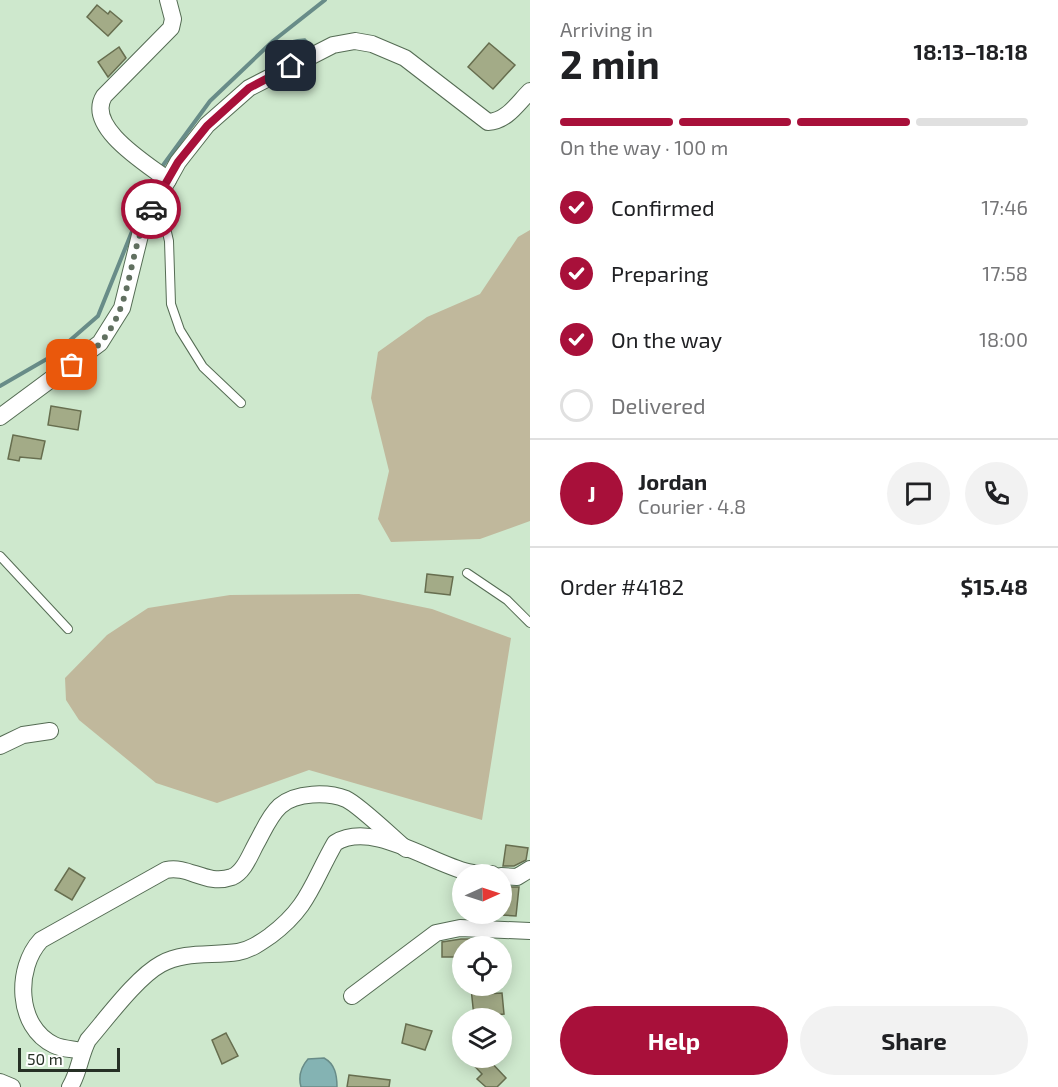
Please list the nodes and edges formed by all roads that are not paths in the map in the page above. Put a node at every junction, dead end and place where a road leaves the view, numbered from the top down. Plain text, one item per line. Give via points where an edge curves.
1 (168, 0) edge
2 (530, 91) edge
3 (168, 180) junction
4 (149, 213) junction
5 (241, 403) dead end
6 (0, 417) edge
7 (0, 556) edge
8 (467, 573) dead end
9 (530, 623) edge
10 (68, 629) dead end
11 (50, 731) dead end
12 (0, 746) edge
13 (406, 849) junction
14 (452, 866) edge
15 (530, 869) edge
16 (512, 877) edge
17 (530, 931) edge
18 (352, 996) dead end
19 (82, 1051) junction
20 (0, 1082) edge
21 (12, 1087) edge
22 (70, 1087) edge

1 - 3 street via 171,28 104,96 100,111 115,138
2 - 3 street via 505,117 488,122 405,58 372,44 355,41 333,45 249,88 207,126
3 - 4 street
4 - 5 lane via 165,224 170,241 171,304 180,330 203,367
4 - 6 street via 143,223 122,308 100,343
7 - 10 lane
8 - 9 lane via 507,600
11 - 12 street via 23,735
13 - 14 street
13 - 19 street via 362,836 344,837 335,843 304,904 290,921 257,945 239,952 182,956 161,963 146,974
13 - 19 street via 347,800 324,794 303,796 282,804 274,813 241,870 232,877 201,878 185,870 166,870 41,940 31,950 26,970 21,994 26,1012 41,1036 55,1045
15 - 16 street
17 - 18 street via 460,928 436,933
19 - 22 street
20 - 21 street

